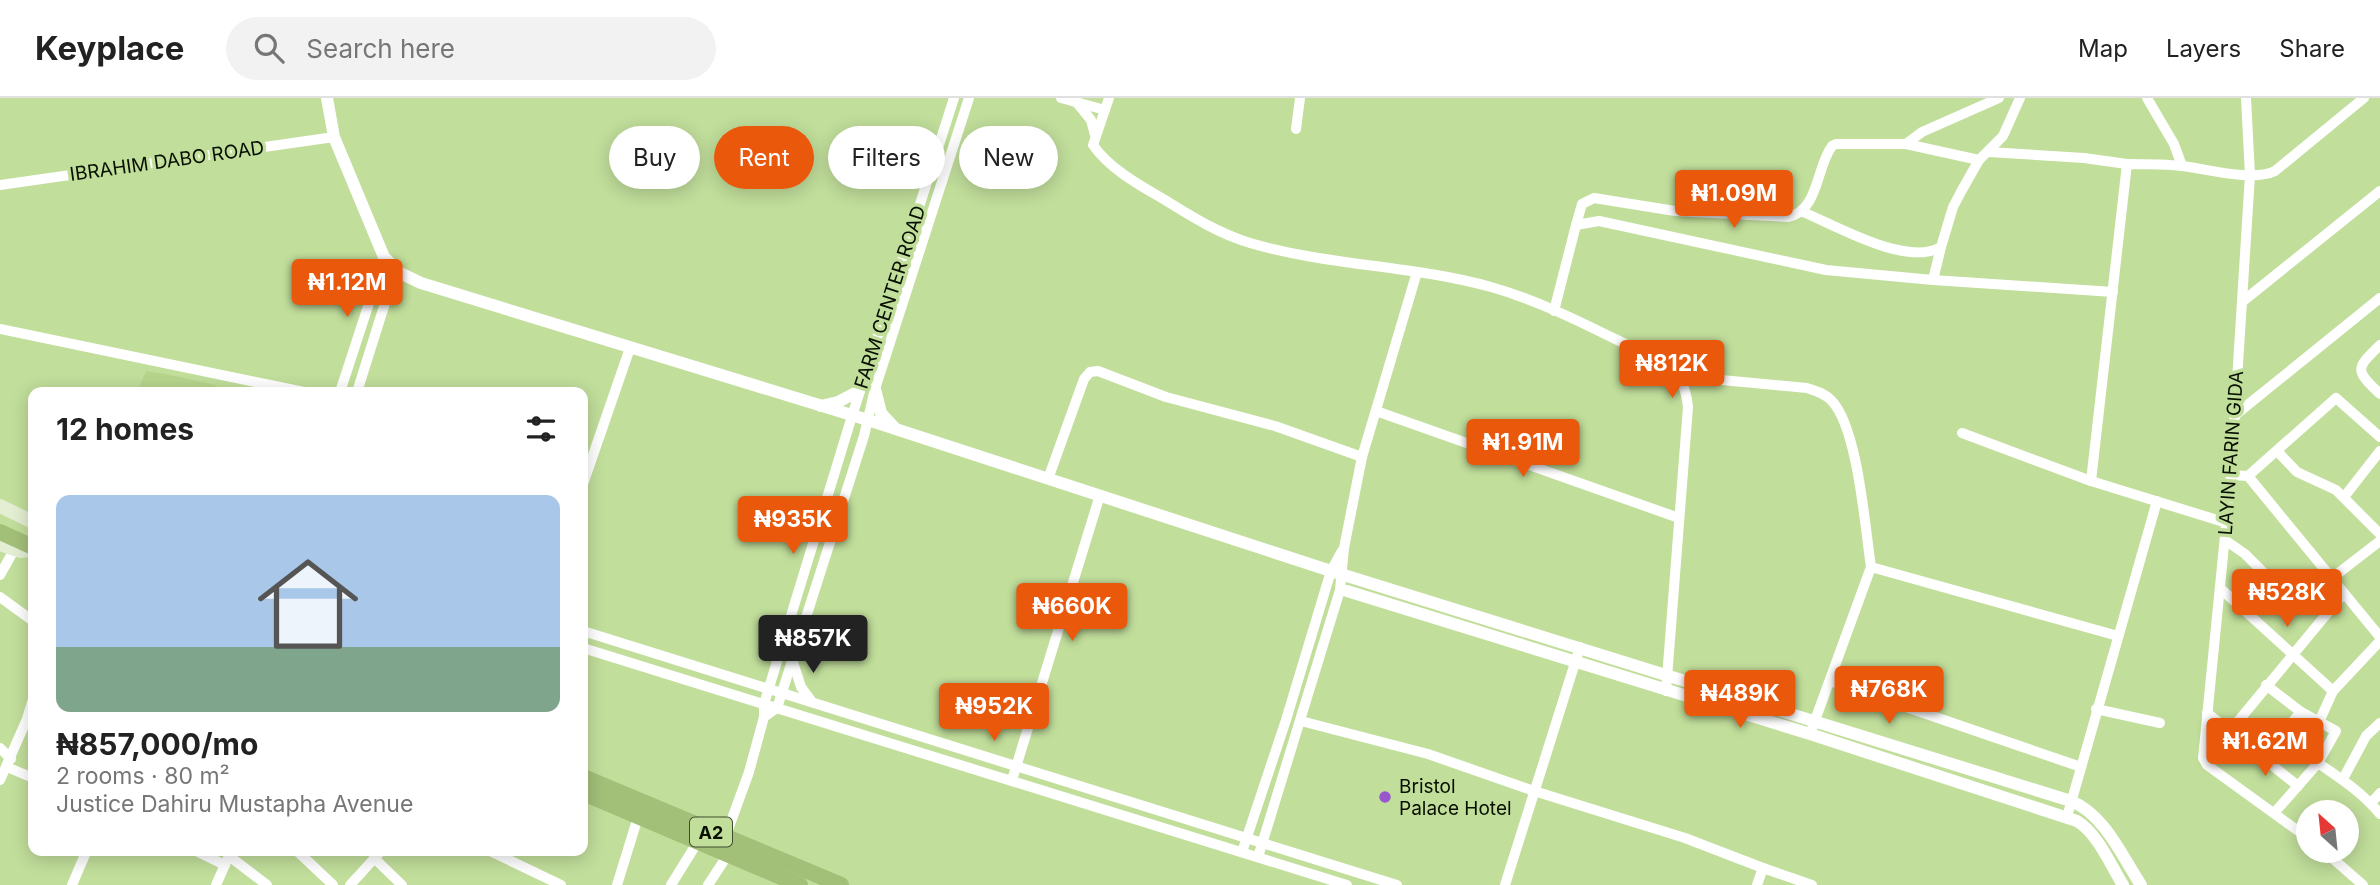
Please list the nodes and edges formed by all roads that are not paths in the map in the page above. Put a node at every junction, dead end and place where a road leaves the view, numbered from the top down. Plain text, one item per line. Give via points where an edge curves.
1 (327, 98) edge
2 (969, 98) edge
3 (1060, 98) edge
4 (1108, 98) edge
5 (1300, 98) edge
6 (1998, 98) edge
7 (2020, 98) edge
8 (2147, 98) edge
9 (2246, 98) edge
10 (2364, 98) edge
11 (954, 99) edge
12 (1078, 104) junction
13 (1105, 110) junction
14 (1296, 129) dead end
15 (1095, 136) junction
16 (334, 137) junction
17 (1906, 144) junction
18 (1989, 152) junction
19 (1979, 160) junction
20 (2127, 164) junction
21 (2182, 166) junction
22 (2250, 175) junction
23 (0, 185) edge
24 (2380, 191) edge
25 (1803, 212) junction
26 (1576, 225) junction
27 (1941, 247) junction
28 (395, 269) junction
29 (1417, 272) junction
30 (1933, 280) junction
31 (2113, 292) junction
32 (2380, 298) edge
33 (2242, 302) junction
34 (1554, 311) junction
35 (0, 329) edge
36 (2380, 345) edge
37 (630, 348) junction
38 (1679, 376) junction
39 (280, 387) edge
40 (342, 387) edge
41 (359, 387) edge
42 (875, 389) junction
43 (859, 391) junction
44 (2380, 394) edge
45 (817, 406) junction
46 (1377, 411) junction
47 (852, 416) junction
48 (2234, 416) junction
49 (868, 420) junction
50 (900, 432) junction
51 (1962, 433) dead end
52 (2380, 437) edge
53 (2277, 451) junction
54 (2380, 451) edge
55 (1362, 457) junction
56 (588, 470) edge
57 (2231, 475) junction
58 (2248, 476) junction
59 (1048, 479) junction
60 (2091, 481) junction
61 (1100, 495) junction
62 (2344, 497) junction
63 (2157, 501) junction
64 (0, 506) edge
65 (1679, 518) junction
66 (28, 520) edge
67 (0, 522) edge
68 (2227, 523) junction
69 (0, 533) edge
70 (28, 534) edge
71 (2380, 534) edge
72 (2225, 540) junction
73 (2380, 541) edge
74 (0, 544) edge
75 (28, 546) edge
76 (14, 550) junction
77 (28, 550) edge
78 (1871, 566) junction
79 (1337, 572) junction
80 (0, 575) edge
81 (2266, 575) dead end
82 (2332, 578) junction
83 (2221, 589) junction
84 (1347, 591) dead end
85 (2344, 593) junction
86 (0, 597) edge
87 (28, 617) edge
88 (588, 633) edge
89 (2118, 636) junction
90 (2380, 639) edge
91 (1580, 647) junction
92 (588, 650) edge
93 (2292, 654) junction
94 (792, 658) junction
95 (1575, 662) junction
96 (1669, 676) junction
97 (1830, 681) junction
98 (2266, 685) junction
99 (768, 690) junction
100 (1666, 691) junction
101 (2333, 691) junction
102 (781, 693) junction
103 (812, 702) junction
104 (764, 704) junction
105 (777, 708) junction
106 (2096, 709) junction
107 (28, 712) edge
108 (2301, 712) junction
109 (2207, 713) junction
110 (764, 717) junction
111 (1816, 720) junction
112 (1301, 721) junction
113 (2319, 722) junction
114 (2160, 723) dead end
115 (2380, 723) edge
116 (2230, 731) junction
117 (1810, 734) junction
118 (0, 748) edge
119 (2262, 756) junction
120 (9, 763) junction
121 (2318, 763) junction
122 (1018, 767) junction
123 (2081, 767) junction
124 (28, 775) edge
125 (588, 779) edge
126 (2343, 779) junction
127 (0, 780) edge
128 (1012, 780) junction
129 (2298, 786) junction
130 (1534, 791) junction
131 (2380, 793) edge
132 (588, 795) edge
133 (2071, 801) junction
134 (2371, 803) junction
135 (2274, 813) junction
136 (2380, 814) edge
137 (638, 817) junction
138 (2067, 817) junction
139 (2296, 829) edge
140 (1247, 837) junction
141 (725, 838) junction
142 (1264, 842) junction
143 (697, 843) junction
144 (1242, 852) junction
145 (85, 856) edge
146 (302, 856) edge
147 (374, 856) edge
148 (378, 856) edge
149 (501, 856) edge
150 (727, 856) junction
151 (228, 857) edge
152 (1258, 858) junction
153 (2338, 863) edge
154 (1763, 868) junction
155 (773, 880) edge
156 (72, 885) edge
157 (216, 885) edge
158 (267, 885) edge
159 (333, 885) edge
160 (350, 885) edge
161 (402, 885) edge
162 (561, 885) edge
163 (617, 885) edge
164 (671, 885) edge
165 (708, 885) edge
166 (800, 885) edge
167 (841, 885) edge
168 (1347, 885) edge
169 (1397, 885) edge
170 (1505, 885) edge
171 (1757, 885) edge
172 (1812, 885) edge
173 (2123, 885) edge
174 (2141, 885) edge
175 (2363, 885) edge

1 - 16 street
2 - 42 street
3 - 12 street
4 - 13 street
5 - 14 street
6 - 17 street via 1922,132
7 - 18 street via 2003,136
8 - 21 street
9 - 22 street, LAYIN FARIN GIDA
10 - 22 street via 2275,172
11 - 43 street, FARM CENTER ROAD
12 - 13 street
12 - 15 street via 1091,120
13 - 15 street
15 - 29 street via 1093,145 1099,154 1140,186 1214,230 1249,243 1342,263
16 - 23 street, IBRAHIM DABO ROAD
16 - 28 street via 384,257
17 - 19 street
17 - 25 street via 1832,146
18 - 19 street
18 - 20 street
19 - 27 street via 1953,207
20 - 21 street
20 - 31 street
21 - 22 street
22 - 33 street, LAYIN FARIN GIDA
24 - 33 street
25 - 26 street via 1788,217 1675,211 1594,198 1583,204
25 - 27 street via 1905,252 1924,253
26 - 30 street via 1599,221 1826,270
26 - 34 street
27 - 30 street
28 - 37 street via 421,283
28 - 40 street via 378,279
28 - 41 street
29 - 34 street via 1495,288
29 - 46 street
30 - 31 street
31 - 60 street
32 - 48 street
33 - 48 street, LAYIN FARIN GIDA
34 - 38 street via 1667,364
35 - 39 street
36 - 44 street via 2362,362 2360,372
37 - 45 street
37 - 56 street
38 - 65 street via 1688,407
38 - 78 street via 1807,388 1830,400 1840,414 1854,456
42 - 49 street
42 - 50 street via 885,419
43 - 45 street
43 - 47 street, FARM CENTER ROAD
45 - 47 street
46 - 55 street
46 - 65 street
47 - 49 street
47 - 99 street, FARM CENTER ROAD
48 - 57 street, LAYIN FARIN GIDA
49 - 50 street
49 - 94 street
50 - 59 street
51 - 60 street
52 - 53 street via 2336,398
53 - 58 street
53 - 62 street via 2297,472
54 - 62 street
55 - 59 street via 1275,426 1166,397 1098,371 1084,379
55 - 79 street
57 - 58 street
57 - 68 street, LAYIN FARIN GIDA
58 - 82 street
59 - 61 street
60 - 63 street
61 - 79 street
61 - 122 street
62 - 71 street
63 - 68 street
63 - 89 street
64 - 66 main road
65 - 96 street
67 - 70 highway
68 - 72 street, LAYIN FARIN GIDA
69 - 75 highway
72 - 81 street
72 - 83 street, LAYIN FARIN GIDA
73 - 82 street
74 - 76 main road
76 - 77 main road
76 - 80 street
78 - 89 street
78 - 97 street
79 - 91 street
79 - 112 street
79 - 140 street
82 - 85 street
83 - 93 street
83 - 109 street, LAYIN FARIN GIDA
84 - 95 street
85 - 90 street
85 - 93 street
86 - 87 street
88 - 99 street
89 - 106 street
90 - 101 street
91 - 95 street
91 - 96 street
92 - 104 street
93 - 98 street
93 - 101 street
94 - 102 street
94 - 103 street via 801,687
95 - 100 street
95 - 130 street
96 - 100 street
96 - 111 street
97 - 111 street
97 - 123 street
98 - 108 street
98 - 116 street
99 - 102 street
99 - 104 street, FARM CENTER ROAD
100 - 117 street
101 - 113 street
102 - 103 street
102 - 105 street
103 - 122 street
104 - 105 street
104 - 110 street, FARM CENTER ROAD
105 - 110 street
105 - 128 street
106 - 114 street
106 - 123 street
107 - 120 street
108 - 113 street
108 - 119 street
109 - 116 street
109 - 135 street, LAYIN FARIN GIDA via 2204,762
110 - 141 street, FARM CENTER ROAD
111 - 117 street
111 - 133 street
112 - 130 street via 1428,754
112 - 142 street
113 - 121 street via 2335,729 2336,734
115 - 126 street via 2366,736
116 - 119 street
117 - 138 street
118 - 120 street
119 - 129 street
120 - 124 street
120 - 127 street
121 - 126 street
121 - 129 street
122 - 128 street
122 - 140 street
123 - 133 street
125 - 141 highway, A2
126 - 134 street
128 - 144 street
129 - 135 street
130 - 154 street via 1685,838
130 - 170 street
131 - 134 street
132 - 137 highway, A2
133 - 138 street
133 - 174 street via 2086,806 2097,819
134 - 136 street
135 - 139 street, LAYIN FARIN GIDA
137 - 143 highway, A2
137 - 163 street
138 - 173 street via 2084,826
140 - 142 street
140 - 144 street
141 - 167 highway, A2
142 - 152 street
142 - 169 street
143 - 150 highway, A2
143 - 164 street
144 - 152 street
145 - 156 street
146 - 159 street
147 - 160 street
148 - 161 street
149 - 162 street
150 - 155 highway, A2
150 - 165 street
151 - 157 street
151 - 158 street
152 - 168 street
153 - 175 street
154 - 171 street
154 - 172 street
155 - 166 highway, A2

